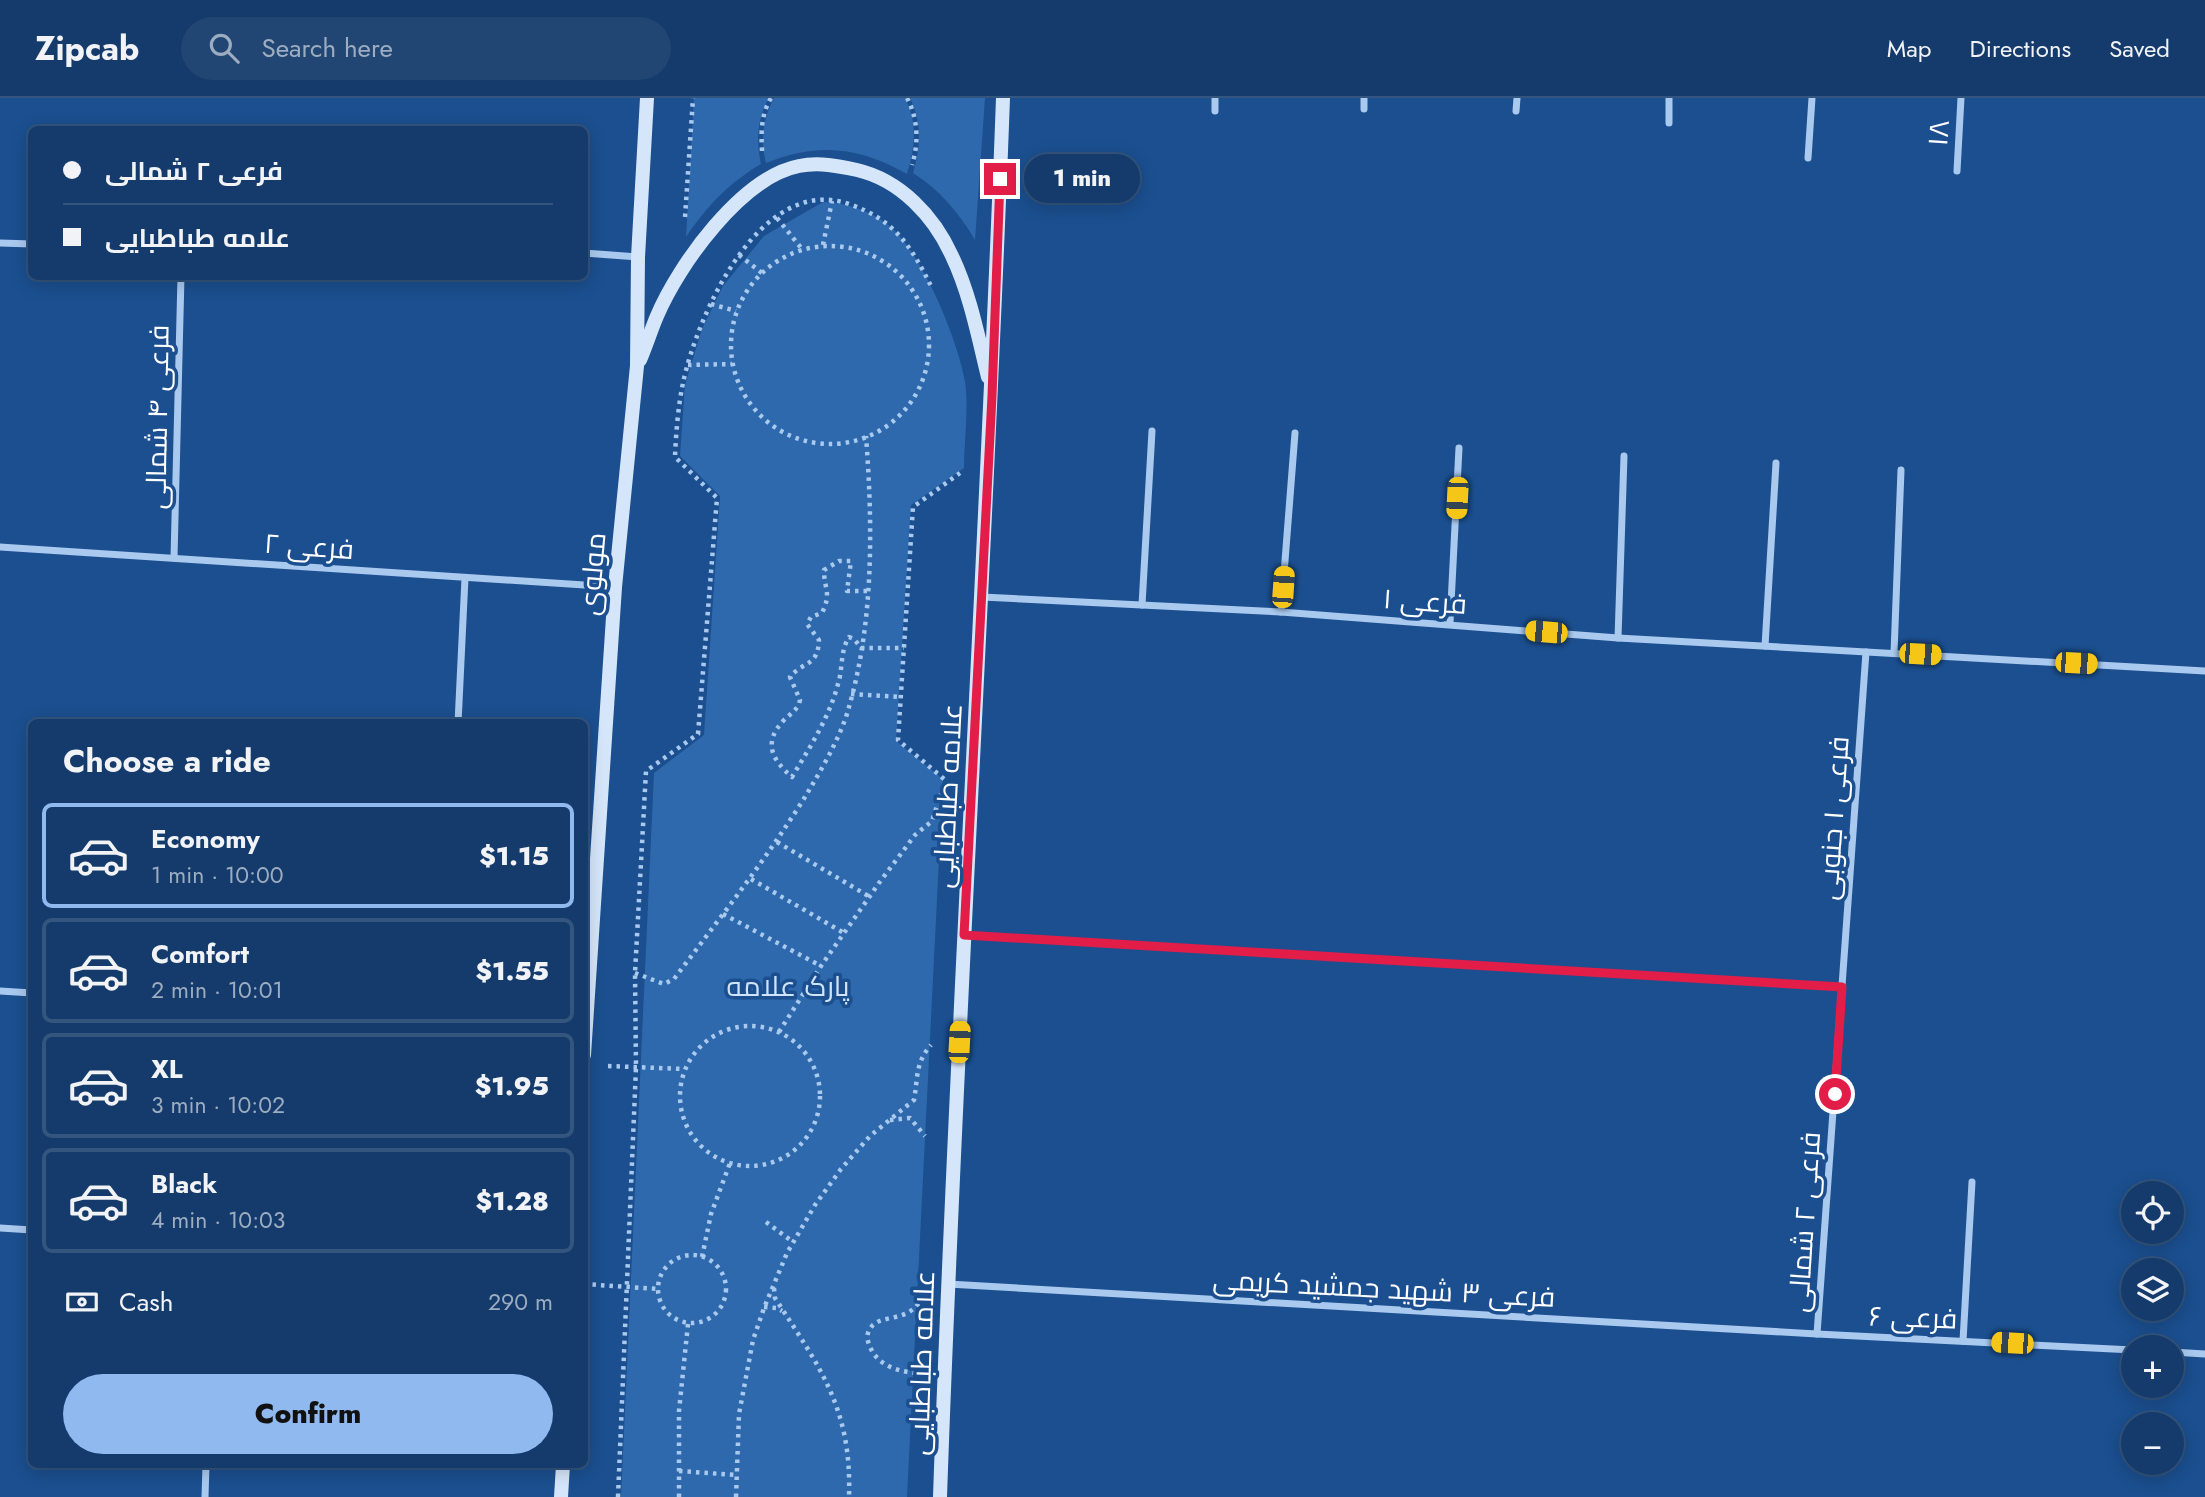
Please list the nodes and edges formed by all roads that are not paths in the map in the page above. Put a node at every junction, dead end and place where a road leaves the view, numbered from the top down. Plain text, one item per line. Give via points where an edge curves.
1 (648, 98) edge
2 (1003, 98) edge
3 (1215, 98) edge
4 (1364, 98) edge
5 (1517, 98) edge
6 (1669, 98) edge
7 (1812, 98) edge
8 (1961, 98) edge
9 (1364, 109) dead end
10 (1215, 111) dead end
11 (1516, 111) dead end
12 (1668, 123) dead end
13 (1808, 158) dead end
14 (1957, 171) dead end
15 (0, 243) edge
16 (28, 244) edge
17 (588, 253) edge
18 (638, 257) junction
19 (181, 280) edge
20 (637, 369) junction
21 (992, 396) junction
22 (1152, 432) dead end
23 (1294, 433) dead end
24 (1459, 448) dead end
25 (1624, 456) dead end
26 (1776, 463) dead end
27 (1901, 470) dead end
28 (0, 547) edge
29 (174, 558) junction
30 (465, 578) junction
31 (614, 587) junction
32 (982, 597) junction
33 (1142, 605) junction
34 (1282, 612) junction
35 (1450, 624) junction
36 (1618, 638) junction
37 (1765, 646) junction
38 (1866, 652) junction
39 (1894, 653) junction
40 (2205, 671) edge
41 (458, 719) edge
42 (964, 935) junction
43 (1842, 987) junction
44 (0, 991) edge
45 (28, 993) edge
46 (588, 993) edge
47 (1972, 1182) dead end
48 (0, 1228) edge
49 (28, 1230) edge
50 (948, 1284) junction
51 (1817, 1335) junction
52 (1963, 1340) junction
53 (2121, 1349) edge
54 (2184, 1353) edge
55 (2205, 1354) edge
56 (206, 1468) edge
57 (563, 1468) edge
58 (205, 1497) edge
59 (561, 1497) edge
60 (940, 1497) edge

1 - 18 street, مولوی
2 - 21 street, علامه طباطبایی
3 - 10 street
4 - 9 street
5 - 11 street
6 - 12 street
7 - 13 street
8 - 14 street, ۱۸
15 - 16 street
17 - 18 street
18 - 20 street, مولوی
19 - 29 street, فرعی ۴ شمالی
20 - 21 street via 671,290 733,204 798,166 832,164 871,173 922,207 952,254 971,306
20 - 31 street, مولوی
21 - 32 street, علامه طباطبایی
22 - 33 street
23 - 34 street
24 - 35 street
25 - 36 street
26 - 37 street
27 - 39 street
28 - 29 street, فرعی ۲
29 - 30 street, فرعی ۲
30 - 31 street, فرعی ۲
30 - 41 street
31 - 46 street, مولوی
32 - 33 street, فرعی ۱
32 - 42 street, علامه طباطبایی
33 - 34 street, فرعی ۱
34 - 35 street, فرعی ۱
35 - 36 street, فرعی ۱
36 - 37 street, فرعی ۱
37 - 38 street, فرعی ۱
38 - 39 street, فرعی ۱
38 - 43 street, فرعی ۱ جنوبی
39 - 40 street, فرعی ۱
42 - 43 street
42 - 50 street, علامه طباطبایی
43 - 51 street, فرعی ۲ شمالی
44 - 45 street
47 - 52 street
48 - 49 street
50 - 51 street, فرعی ۳ شهید جمشید کریمی
50 - 60 street, علامه طباطبایی
51 - 52 street, فرعی ۶
52 - 53 street, فرعی ۶
54 - 55 street
56 - 58 street
57 - 59 street

